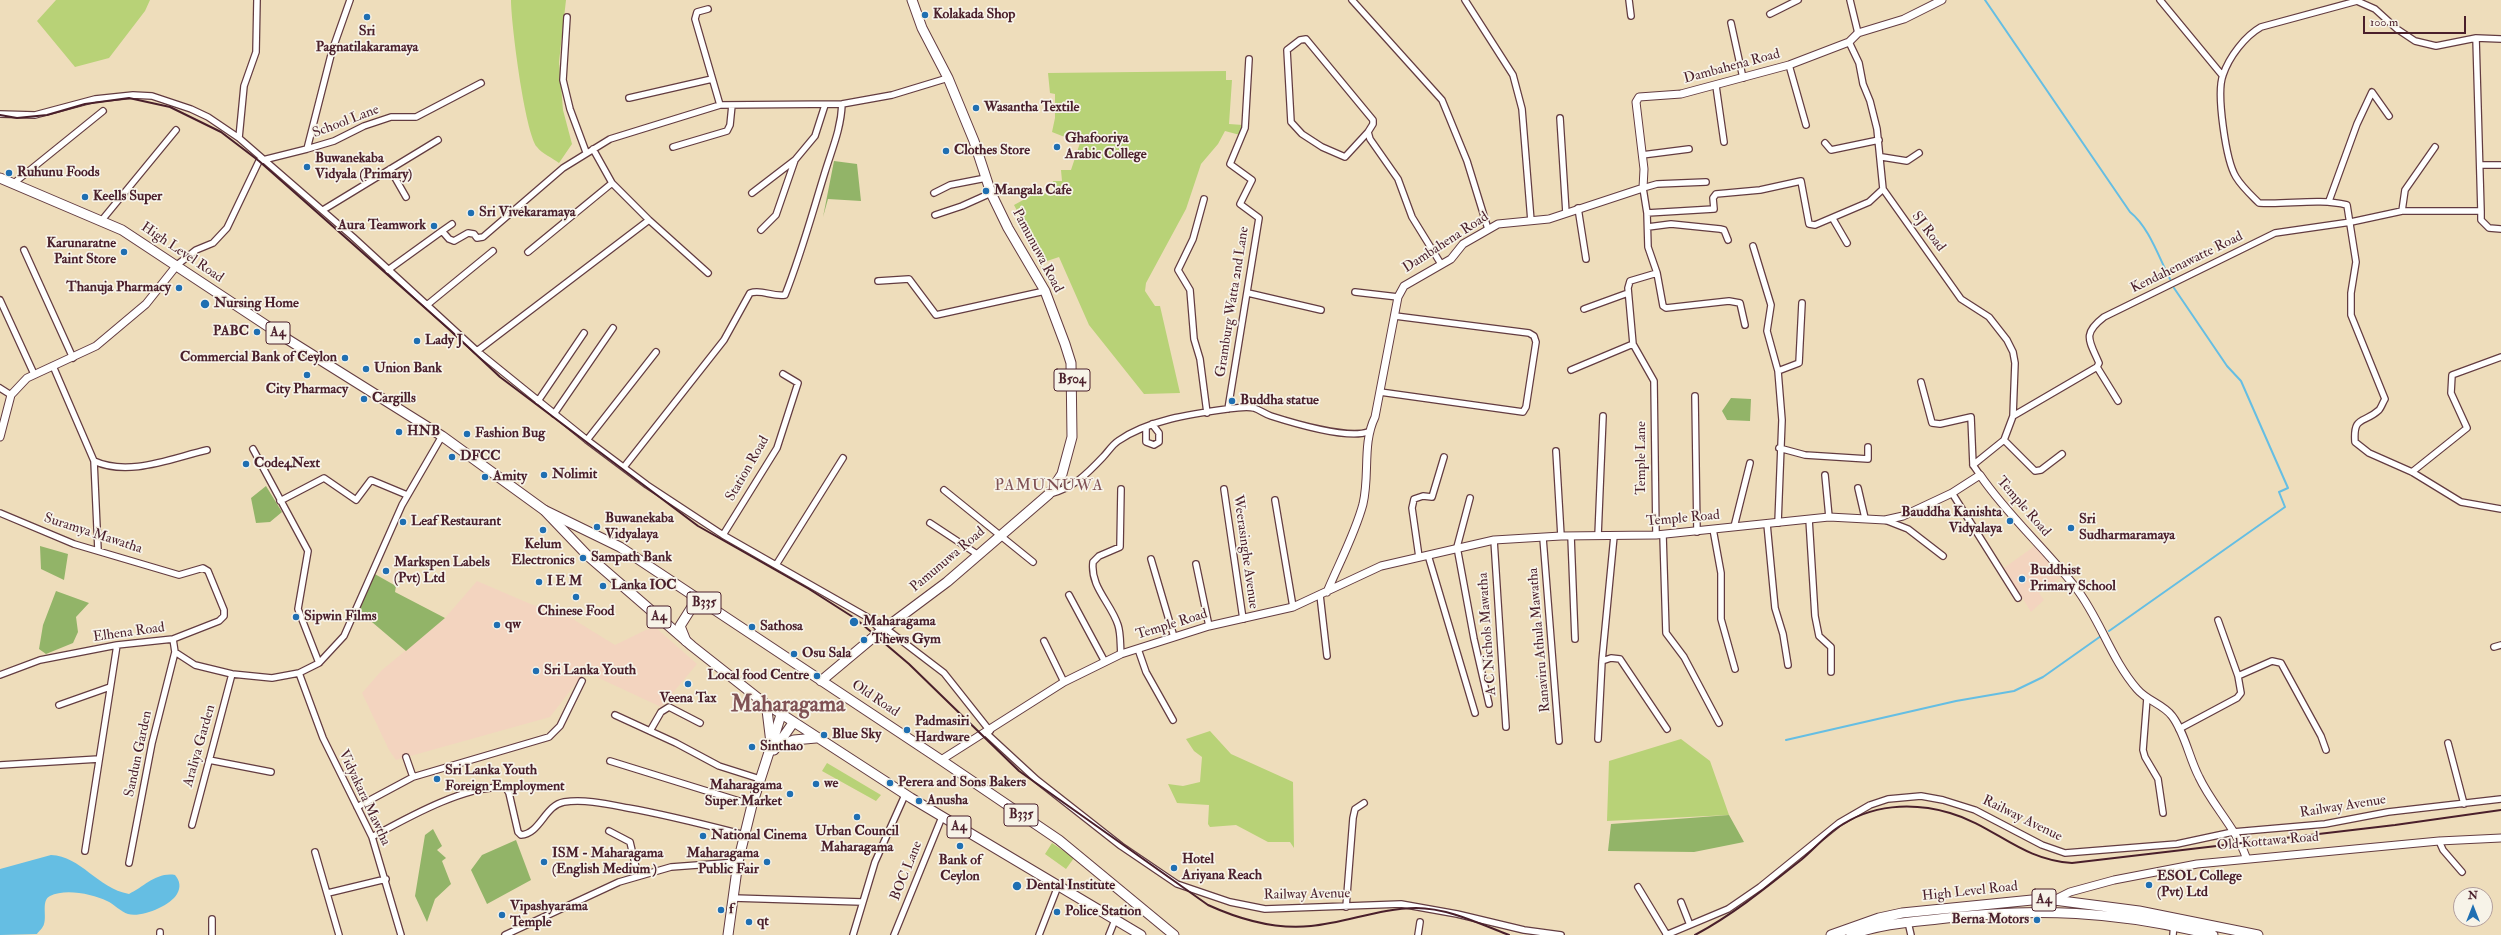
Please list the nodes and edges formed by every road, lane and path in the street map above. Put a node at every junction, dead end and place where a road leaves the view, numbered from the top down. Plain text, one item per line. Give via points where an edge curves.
1 (257, 0) edge
2 (912, 0) edge
3 (1352, 0) edge
4 (1465, 0) edge
5 (1629, 0) edge
6 (1798, 0) edge
7 (1850, 0) edge
8 (1942, 0) edge
9 (2160, 0) edge
10 (348, 1) edge
11 (708, 9) dead end
12 (1770, 14) dead end
13 (1631, 16) dead end
14 (567, 17) dead end
15 (1730, 23) dead end
16 (1858, 33) junction
17 (2476, 38) junction
18 (2501, 39) edge
19 (1849, 42) junction
20 (1249, 59) dead end
21 (1789, 65) junction
22 (2222, 75) junction
23 (948, 78) junction
24 (1743, 78) junction
25 (712, 79) junction
26 (481, 83) dead end
27 (1716, 86) junction
28 (629, 98) dead end
29 (842, 104) junction
30 (720, 105) junction
31 (732, 105) junction
32 (825, 105) junction
33 (103, 111) dead end
34 (0, 114) edge
35 (2389, 116) dead end
36 (1560, 118) dead end
37 (1806, 125) dead end
38 (176, 130) dead end
39 (1368, 132) junction
40 (239, 138) junction
41 (438, 140) dead end
42 (1879, 140) junction
43 (1724, 142) dead end
44 (1825, 143) dead end
45 (673, 147) dead end
46 (2435, 147) dead end
47 (307, 149) junction
48 (593, 149) junction
49 (1689, 149) dead end
50 (586, 152) junction
51 (1919, 153) dead end
52 (1642, 155) junction
53 (1882, 157) junction
54 (262, 160) junction
55 (795, 160) junction
56 (2480, 165) junction
57 (2501, 166) edge
58 (390, 169) junction
59 (1, 178) edge
60 (986, 178) junction
61 (1706, 182) dead end
62 (14, 183) junction
63 (612, 183) junction
64 (1643, 188) junction
65 (1883, 189) junction
66 (752, 193) dead end
67 (934, 193) dead end
68 (991, 193) junction
69 (406, 197) dead end
70 (1204, 199) dead end
71 (2329, 201) junction
72 (1578, 208) junction
73 (322, 210) junction
74 (2402, 211) junction
75 (2480, 211) junction
76 (1566, 212) junction
77 (1647, 213) junction
78 (935, 215) dead end
79 (1833, 219) junction
80 (102, 220) junction
81 (649, 220) junction
82 (1531, 221) junction
83 (2351, 222) junction
84 (452, 224) dead end
85 (1648, 227) junction
86 (1488, 229) junction
87 (2501, 229) edge
88 (761, 230) dead end
89 (442, 231) junction
90 (1728, 240) dead end
91 (1847, 243) dead end
92 (1753, 246) dead end
93 (24, 250) dead end
94 (493, 251) dead end
95 (528, 252) dead end
96 (1586, 259) dead end
97 (1441, 264) junction
98 (177, 265) junction
99 (388, 270) junction
100 (708, 273) dead end
101 (1657, 273) junction
102 (878, 281) dead end
103 (1045, 292) junction
104 (1355, 292) dead end
105 (1248, 293) junction
106 (1628, 293) junction
107 (1398, 297) junction
108 (0, 300) edge
109 (1802, 303) dead end
110 (427, 305) junction
111 (1584, 309) dead end
112 (1321, 310) dead end
113 (1394, 316) junction
114 (1745, 325) dead end
115 (613, 328) dead end
116 (584, 333) dead end
117 (1633, 344) junction
118 (477, 351) junction
119 (656, 352) dead end
120 (2501, 357) edge
121 (73, 358) junction
122 (53, 366) junction
123 (2097, 367) junction
124 (1571, 370) dead end
125 (1778, 371) junction
126 (34, 374) junction
127 (783, 374) dead end
128 (1921, 382) dead end
129 (0, 388) edge
130 (1380, 392) junction
131 (11, 395) junction
132 (1695, 396) dead end
133 (538, 401) junction
134 (2118, 401) dead end
135 (1228, 409) junction
136 (1207, 413) junction
137 (554, 414) junction
138 (1603, 416) dead end
139 (2013, 416) junction
140 (1152, 424) junction
141 (1146, 428) junction
142 (1368, 432) junction
143 (442, 436) junction
144 (0, 437) edge
145 (587, 440) junction
146 (2004, 440) junction
147 (1868, 447) dead end
148 (1779, 448) junction
149 (253, 449) dead end
150 (207, 450) dead end
151 (1556, 451) dead end
152 (2062, 454) dead end
153 (1444, 457) dead end
154 (843, 458) dead end
155 (94, 461) junction
156 (1750, 463) dead end
157 (1973, 465) junction
158 (624, 467) junction
159 (2412, 472) junction
160 (1825, 475) dead end
161 (1980, 475) junction
162 (1858, 488) dead end
163 (1121, 489) dead end
164 (1224, 489) dead end
165 (944, 490) dead end
166 (1049, 494) junction
167 (1952, 494) junction
168 (407, 495) junction
169 (1470, 498) dead end
170 (1275, 500) dead end
171 (280, 501) junction
172 (2501, 509) edge
173 (544, 510) junction
174 (0, 513) edge
175 (1829, 517) junction
176 (1865, 518) junction
177 (1809, 519) junction
178 (1884, 520) junction
179 (930, 522) dead end
180 (1778, 522) junction
181 (1766, 524) junction
182 (1734, 527) junction
183 (1713, 529) junction
184 (1697, 532) junction
185 (1001, 534) junction
186 (723, 535) junction
187 (1659, 535) junction
188 (1561, 536) junction
189 (1571, 536) junction
190 (1598, 536) junction
191 (1614, 536) junction
192 (1543, 538) junction
193 (1494, 540) junction
194 (1457, 548) junction
195 (98, 550) junction
196 (977, 554) junction
197 (1428, 555) junction
198 (1943, 556) dead end
199 (1419, 557) junction
200 (1151, 560) dead end
201 (1033, 562) dead end
202 (1196, 564) dead end
203 (776, 565) junction
204 (1323, 594) junction
205 (1069, 595) dead end
206 (2018, 598) dead end
207 (704, 602) junction
208 (1293, 607) junction
209 (1243, 619) junction
210 (2218, 620) dead end
211 (1209, 626) junction
212 (884, 629) junction
213 (1174, 637) junction
214 (173, 638) junction
215 (1575, 639) dead end
216 (686, 641) junction
217 (1044, 641) dead end
218 (117, 645) junction
219 (2501, 645) edge
220 (2494, 647) dead end
221 (1138, 649) junction
222 (175, 652) junction
223 (1121, 654) junction
224 (1327, 656) dead end
225 (1602, 661) junction
226 (1105, 662) junction
227 (319, 663) junction
228 (1788, 665) dead end
229 (1735, 669) dead end
230 (299, 672) junction
231 (1831, 672) dead end
232 (232, 674) junction
233 (0, 675) edge
234 (2238, 676) junction
235 (582, 681) dead end
236 (822, 681) junction
237 (1064, 682) junction
238 (110, 687) junction
239 (2147, 698) junction
240 (764, 702) junction
241 (1489, 704) dead end
242 (59, 705) dead end
243 (1475, 713) dead end
244 (615, 715) dead end
245 (781, 715) junction
246 (1173, 720) dead end
247 (700, 723) dead end
248 (793, 723) junction
249 (1718, 723) dead end
250 (1506, 727) dead end
251 (1667, 729) dead end
252 (2179, 729) junction
253 (650, 731) junction
254 (988, 732) junction
255 (816, 738) junction
256 (1598, 739) dead end
257 (1559, 741) dead end
258 (2448, 743) dead end
259 (774, 745) junction
260 (2326, 750) dead end
261 (406, 757) dead end
262 (99, 758) junction
263 (209, 760) junction
264 (941, 760) junction
265 (610, 761) dead end
266 (0, 765) edge
267 (271, 772) dead end
268 (413, 776) junction
269 (760, 779) junction
270 (905, 795) junction
271 (2501, 799) edge
272 (1364, 803) dead end
273 (2464, 804) junction
274 (752, 805) junction
275 (357, 807) junction
276 (2163, 813) dead end
277 (942, 817) junction
278 (192, 825) dead end
279 (609, 831) dead end
280 (2233, 832) junction
281 (745, 835) junction
282 (372, 837) junction
283 (2501, 838) edge
284 (2439, 841) junction
285 (85, 851) dead end
286 (315, 852) dead end
287 (2246, 858) junction
288 (129, 862) dead end
289 (738, 862) junction
290 (2462, 872) dead end
291 (638, 876) junction
292 (386, 880) junction
293 (1058, 886) junction
294 (1638, 887) dead end
295 (328, 893) junction
296 (733, 898) junction
297 (2054, 900) junction
298 (862, 902) junction
299 (1681, 902) dead end
300 (1346, 907) junction
301 (2050, 911) junction
302 (212, 919) dead end
303 (1115, 920) junction
304 (1420, 922) dead end
305 (1908, 922) junction
306 (1164, 925) junction
307 (1690, 925) junction
308 (2173, 926) edge
309 (1680, 932) edge
310 (212, 935) edge
311 (338, 935) edge
312 (401, 935) edge
313 (505, 935) edge
314 (728, 935) edge
315 (853, 935) edge
316 (894, 935) edge
317 (1039, 935) edge
318 (1109, 935) edge
319 (1141, 935) edge
320 (1164, 935) edge
321 (1174, 935) edge
322 (1418, 935) edge
323 (1561, 935) edge
324 (1667, 935) edge
325 (1830, 935) edge
326 (1852, 935) edge
327 (1911, 935) edge
328 (2213, 935) edge
329 (2258, 935) edge

1 - 40 street via 256,52 242,92
2 - 23 main road, Pamunuwa Road / B504 via 922,28
3 - 86 street via 1442,100 1467,161
4 - 82 street via 1513,76 1522,109
5 - 13 street
6 - 12 street
7 - 16 street
8 - 16 street, Dambahena Road via 1904,19
9 - 22 street
10 - 47 street via 332,51
11 - 25 street via 697,12 695,19
14 - 50 street via 563,80 570,109
15 - 24 street
16 - 19 street, Dambahena Road
17 - 18 street
17 - 22 street via 2436,46 2416,41 2397,29 2375,9 2357,1 2261,27 2239,48
17 - 56 street
19 - 21 street, Dambahena Road
19 - 42 street via 1859,63
20 - 105 street, Gramburg Watta 2nd Lane via 1245,128 1230,164 1252,180 1240,204 1259,218
21 - 24 street, Dambahena Road
21 - 37 street
22 - 71 street via 2223,116 2230,164 2246,190 2258,203
23 - 29 street via 892,95
23 - 60 main road, Pamunuwa Road / B504
24 - 27 street, Dambahena Road
25 - 28 street
25 - 30 street
26 - 47 street, School Lane via 416,117 391,117 364,126 334,141
27 - 43 street
27 - 52 street, Dambahena Road via 1681,94 1639,97 1636,102
29 - 32 street
29 - 158 street via 838,134 797,265 785,295 776,296 758,290 750,293 724,340
30 - 31 street
30 - 48 street via 610,139
31 - 32 street
31 - 45 street via 728,131
32 - 55 street via 815,136
33 - 62 street
34 - 40 street, Railway Avenue via 35,115 95,99 152,96 208,117
35 - 71 street via 2372,92 2357,124
36 - 76 street
38 - 80 street
39 - 39 street via 1373,120 1306,39 1300,40 1287,50 1291,122 1302,134 1322,147 1345,157
39 - 97 street via 1398,179 1412,217
40 - 54 street, Railway Avenue
41 - 58 street
42 - 44 street via 1831,150
42 - 53 street
46 - 74 street via 2405,190
47 - 54 street, School Lane
48 - 50 street
48 - 63 street
49 - 52 street
50 - 89 street via 563,168 483,237 477,238 474,234 468,233 454,241
51 - 53 street via 1907,161
52 - 64 street, Dambahena Road via 1645,182
53 - 65 street
54 - 73 street, Railway Avenue
54 - 98 street via 259,161 227,228 219,238 196,250
55 - 66 street
55 - 88 street via 776,215
56 - 57 street
56 - 75 street
58 - 69 street
58 - 73 street
59 - 62 main road, High Level Road / A4
60 - 67 street via 950,185
60 - 68 main road, Pamunuwa Road / B504
61 - 64 street via 1657,184
62 - 80 main road, High Level Road / A4
63 - 81 street
63 - 95 street
64 - 72 street, Dambahena Road
64 - 77 street
65 - 79 street via 1869,202
65 - 139 street, SJ Road via 1962,299 1989,317 2007,340 2015,363
68 - 78 street
68 - 103 main road, Pamunuwa Road / B504
70 - 136 street via 1193,239 1178,270 1190,290 1194,339 1200,359
71 - 83 street via 2348,205
72 - 76 street, Dambahena Road
72 - 96 street
73 - 99 street, Railway Avenue
74 - 75 street, Kendahenawatte Road
74 - 83 street, Kendahenawatte Road
75 - 87 street via 2481,220 2489,228
76 - 82 street, Dambahena Road via 1549,219
77 - 79 street via 1714,209 1713,198 1716,194 1760,190 1801,181 1809,224 1815,226
77 - 85 street
79 - 91 street
80 - 98 main road, High Level Road / A4
81 - 100 street
81 - 118 street
82 - 86 street, Dambahena Road via 1506,222
83 - 123 street, Kendahenawatte Road via 2275,233 2104,317 2093,325 2088,333 2099,363
83 - 159 street via 2356,262 2351,293 2351,315 2385,399 2379,410 2360,420 2356,425 2355,442 2369,454
84 - 89 street
85 - 90 street via 1671,224 1720,229 1724,230
85 - 101 street via 1648,247
86 - 97 street, Dambahena Road via 1463,244 1451,258
89 - 99 street
92 - 125 street via 1771,305 1768,331
93 - 121 street
94 - 110 street
97 - 107 street, Dambahena Road via 1404,286
98 - 121 street via 131,319 96,346
98 - 143 main road, High Level Road / A4 via 287,339
99 - 110 street, Railway Avenue
101 - 106 street via 1630,281
101 - 114 street via 1663,306 1666,308 1690,308 1729,301 1740,303
102 - 103 street via 909,278 936,315
103 - 166 main road, Pamunuwa Road / B504 via 1071,363 1072,385 1072,437 1062,474
104 - 107 street
105 - 112 street
105 - 135 street, Gramburg Watta 2nd Lane
106 - 111 street
106 - 117 street
107 - 113 street, Dambahena Road
108 - 126 street
109 - 125 street via 1799,363
110 - 118 street, Railway Avenue
113 - 130 street, Dambahena Road
113 - 130 street via 1529,333 1534,336 1536,342 1526,407 1523,412
115 - 137 street
116 - 133 street
117 - 124 street
117 - 187 street, Temple Lane via 1654,381
118 - 133 street, Railway Avenue
119 - 145 street
120 - 159 street via 2452,375 2451,393 2467,428
121 - 122 street
122 - 126 street
122 - 155 street
123 - 134 street
123 - 139 street
125 - 148 street via 1782,420
126 - 131 street
127 - 186 street, Station Road via 798,383 777,448
128 - 157 street via 1932,423 1940,424 1971,417
129 - 131 street
130 - 142 street, Dambahena Road via 1375,417
131 - 144 street
132 - 184 street
133 - 137 street, Railway Avenue
135 - 136 street
135 - 142 street via 1254,408 1268,416 1296,423 1349,434 1360,435
136 - 140 street
137 - 145 street, Railway Avenue
138 - 190 street
139 - 146 street
140 - 141 street
140 - 141 street via 1159,432 1159,442 1154,445 1146,442
141 - 166 street via 1117,441 1085,476 1064,490
142 - 204 street, Dambahena Road via 1367,479 1363,504 1358,522
143 - 168 street, Elhena Road
143 - 173 main road, High Level Road / A4
145 - 158 street, Railway Avenue
146 - 152 street via 2035,471 2041,470
146 - 157 street
147 - 148 street via 1868,459 1805,455
148 - 180 street
149 - 171 street
150 - 155 street via 146,465 121,468 105,466
151 - 188 street
153 - 199 street via 1432,497 1422,496 1414,499 1412,508
154 - 203 street
155 - 195 street
156 - 182 street
157 - 161 street
158 - 186 street, Railway Avenue
159 - 172 street via 2462,502
160 - 175 street
161 - 167 street, Temple Road
161 - 239 street, Temple Road via 2077,588 2120,666 2137,690
162 - 176 street
163 - 223 street via 1120,547 1099,556 1093,562 1097,587 1118,626
164 - 209 street, Weerasinghe Avenue
165 - 185 street
166 - 185 main road, Pamunuwa Road / B504
167 - 178 street, Temple Road via 1903,516
167 - 206 street
168 - 171 street via 370,480 356,500 324,478
168 - 227 street, Elhena Road via 344,636
169 - 194 street
170 - 208 street
171 - 227 street via 308,551 298,609
173 - 207 main road, Old Road / B335 via 620,548
173 - 216 main road, High Level Road / A4 via 587,555
174 - 195 street, Suramya Mawatha via 74,544
175 - 176 street, Temple Road
175 - 177 street, Temple Road
176 - 178 street, Temple Road
177 - 180 street, Temple Road
177 - 231 street via 1815,616 1819,636 1831,647
178 - 198 street via 1908,529
179 - 196 street
180 - 181 street, Temple Road
181 - 182 street, Temple Road
181 - 228 street via 1775,608 1783,634
182 - 183 street, Temple Road
183 - 184 street, Temple Road
183 - 229 street via 1721,573 1721,619
184 - 187 street, Temple Road
185 - 196 main road, Pamunuwa Road / B504
185 - 201 street
186 - 203 street, Railway Avenue
187 - 191 street, Temple Road
187 - 249 street, Temple Lane via 1666,633 1684,657
188 - 189 street, Temple Road
188 - 192 street, Temple Road
189 - 190 street, Temple Road
189 - 215 street
190 - 191 street, Temple Road
191 - 225 street
192 - 193 street, Temple Road
192 - 257 street, Ranaviru Athula Mawatha
193 - 194 street, Temple Road
193 - 250 street, A C Nichols Mawatha
194 - 197 street, Temple Road
194 - 241 street
195 - 214 street, Suramya Mawatha via 179,575 203,568 208,571 224,610 224,616 219,621
196 - 212 main road, Pamunuwa Road / B504 via 947,582
197 - 199 street, Temple Road
197 - 243 street
199 - 204 street, Temple Road via 1381,566
200 - 213 street
202 - 211 street
203 - 212 street, Railway Avenue
204 - 208 street, Temple Road
204 - 224 street
205 - 226 street
207 - 216 main road via 692,607 680,626
207 - 236 main road, Old Road / B335
208 - 209 street, Temple Road
209 - 211 street, Temple Road
210 - 234 street
211 - 213 street, Temple Road
212 - 236 main road, Pamunuwa Road / B504
212 - 254 street, Railway Avenue via 944,673
213 - 221 street, Temple Road
214 - 218 street, Elhena Road
214 - 222 street, Elhena Road
216 - 240 main road, High Level Road / A4
217 - 237 street
218 - 233 street, Elhena Road via 40,660
218 - 238 street
219 - 220 street
221 - 223 street, Temple Road
221 - 246 street via 1146,672
222 - 232 street, Elhena Road via 195,665
222 - 288 street, Sandun Garden via 152,743
223 - 226 street, Temple Road
225 - 251 street via 1620,659
225 - 256 street
226 - 237 street, Temple Road
227 - 230 street, Elhena Road
230 - 232 street, Elhena Road via 272,678
230 - 275 street, Vidyakara Mawtha via 323,738
232 - 263 street, Araliya Garden
234 - 252 street via 2240,696
234 - 260 street via 2272,661 2281,663
235 - 268 street via 560,726 549,737
236 - 264 main road, Old Road / B335
237 - 254 street, Temple Road via 1022,707
238 - 242 street
238 - 262 street
239 - 252 street, Temple Road via 2164,707
239 - 276 street via 2144,750 2158,779
240 - 245 main road, High Level Road / A4
240 - 259 main road
244 - 253 street
245 - 248 main road, High Level Road / A4
245 - 259 main road
247 - 253 street via 669,707 661,712
248 - 255 main road, High Level Road / A4
248 - 259 main road
252 - 280 street, Temple Road via 2213,805
253 - 269 street via 719,766
254 - 264 street, Temple Road
254 - 300 street, Railway Avenue via 1037,780 1109,837 1177,884 1230,902 1265,909
255 - 259 main road
255 - 270 main road, High Level Road / A4
258 - 273 street
259 - 269 main road
261 - 268 street
262 - 266 street
262 - 285 street
263 - 267 street
263 - 278 street, Araliya Garden
264 - 306 main road, Old Road / B335 via 1059,840
265 - 274 street
268 - 275 street
269 - 274 main road
270 - 277 main road, High Level Road / A4
270 - 298 street via 875,862
271 - 273 street, Railway Avenue
272 - 300 street via 1355,809 1353,818
273 - 280 street, Railway Avenue via 2388,812 2325,824
274 - 281 main road
275 - 282 street, Vidyakara Mawtha
277 - 293 main road, High Level Road / A4
277 - 316 street, BOC Lane
279 - 291 street via 630,842
280 - 287 street, Temple Road via 2241,843
280 - 307 street, Railway Avenue via 2177,844 2065,853 2042,845 1975,810 1943,800 1921,796 1888,799 1870,805 1839,823 1760,887 1728,908
281 - 282 street via 599,802 563,802 549,810 534,828 521,835 518,832 509,792 506,788 499,787 472,792 432,807
281 - 289 main road
282 - 292 street, Vidyakara Mawtha
283 - 284 street, Old Kottawa Road
284 - 287 street, Old Kottawa Road
284 - 290 street
286 - 295 street
287 - 297 street, Old Kottawa Road via 2114,880 2070,892
289 - 291 street via 671,867
289 - 296 main road
291 - 313 street via 619,882
292 - 295 street
292 - 312 street, Vidyakara Mawtha
293 - 303 main road, High Level Road / A4
293 - 317 street
294 - 324 street
295 - 311 street
296 - 298 street
296 - 314 main road
297 - 301 street
297 - 308 main road, High Level Road / A4
297 - 325 main road, High Level Road / A4 via 1902,913
298 - 315 street
299 - 307 street
300 - 323 street, Railway Avenue via 1401,904 1524,930
301 - 305 main road, High Level Road / A4 via 1980,914
301 - 308 main road, High Level Road / A4 via 2114,916
302 - 310 street
303 - 318 street
303 - 319 main road, High Level Road / A4
304 - 322 street
305 - 326 main road, High Level Road / A4
305 - 327 street
306 - 320 main road
306 - 321 main road, Old Road / B335
307 - 309 street, Railway Avenue
308 - 328 main road, High Level Road / A4
308 - 329 main road, High Level Road / A4
309 - 324 street, Railway Avenue

